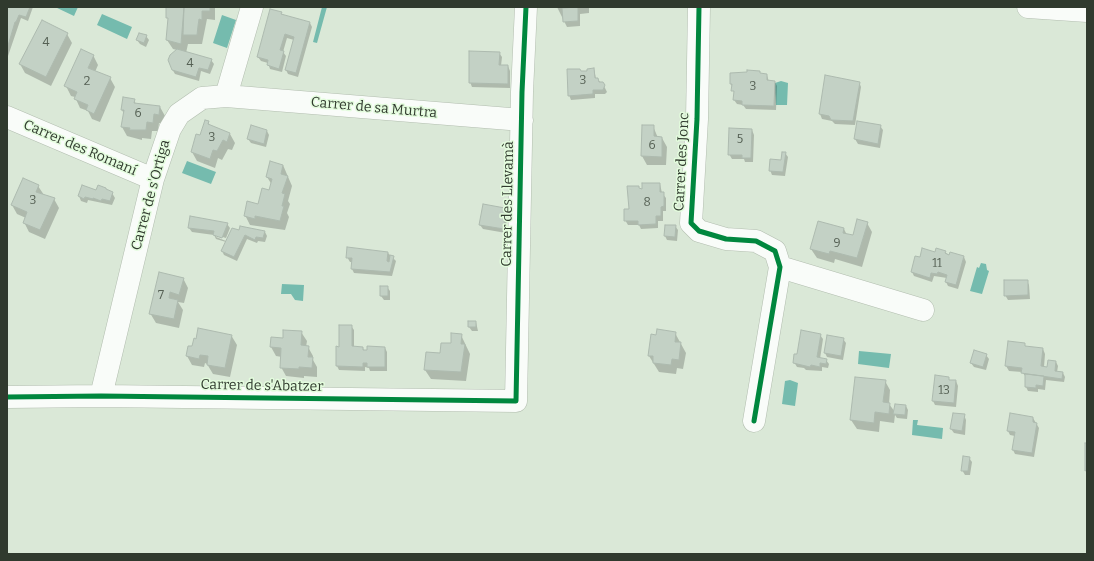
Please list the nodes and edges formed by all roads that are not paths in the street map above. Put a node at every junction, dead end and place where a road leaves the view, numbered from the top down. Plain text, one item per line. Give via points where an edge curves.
1 (252, 7) edge
2 (526, 7) edge
3 (699, 7) edge
4 (1028, 7) edge
5 (1087, 11) edge
6 (226, 96) junction
7 (7, 117) edge
8 (522, 120) junction
9 (153, 179) junction
10 (780, 267) junction
11 (923, 310) dead end
12 (101, 396) junction
13 (7, 397) edge
14 (516, 401) joint
15 (754, 421) dead end

1 - 6 street
2 - 8 street, Carrer des Llevamà
3 - 10 street, Carrer des Jonc via 697,119 691,223 699,231 726,238 756,241 775,251
4 - 5 street
6 - 8 street, Carrer de sa Murtra
6 - 9 street, Carrer de s'Ortiga via 202,98 180,114 170,129
7 - 9 street, Carrer des Romaní
8 - 14 street, Carrer des Llevamà
9 - 12 street, Carrer de s'Ortiga
10 - 11 street
10 - 15 street
12 - 13 street, Carrer de s'Abatzer
12 - 14 street, Carrer de s'Abatzer

